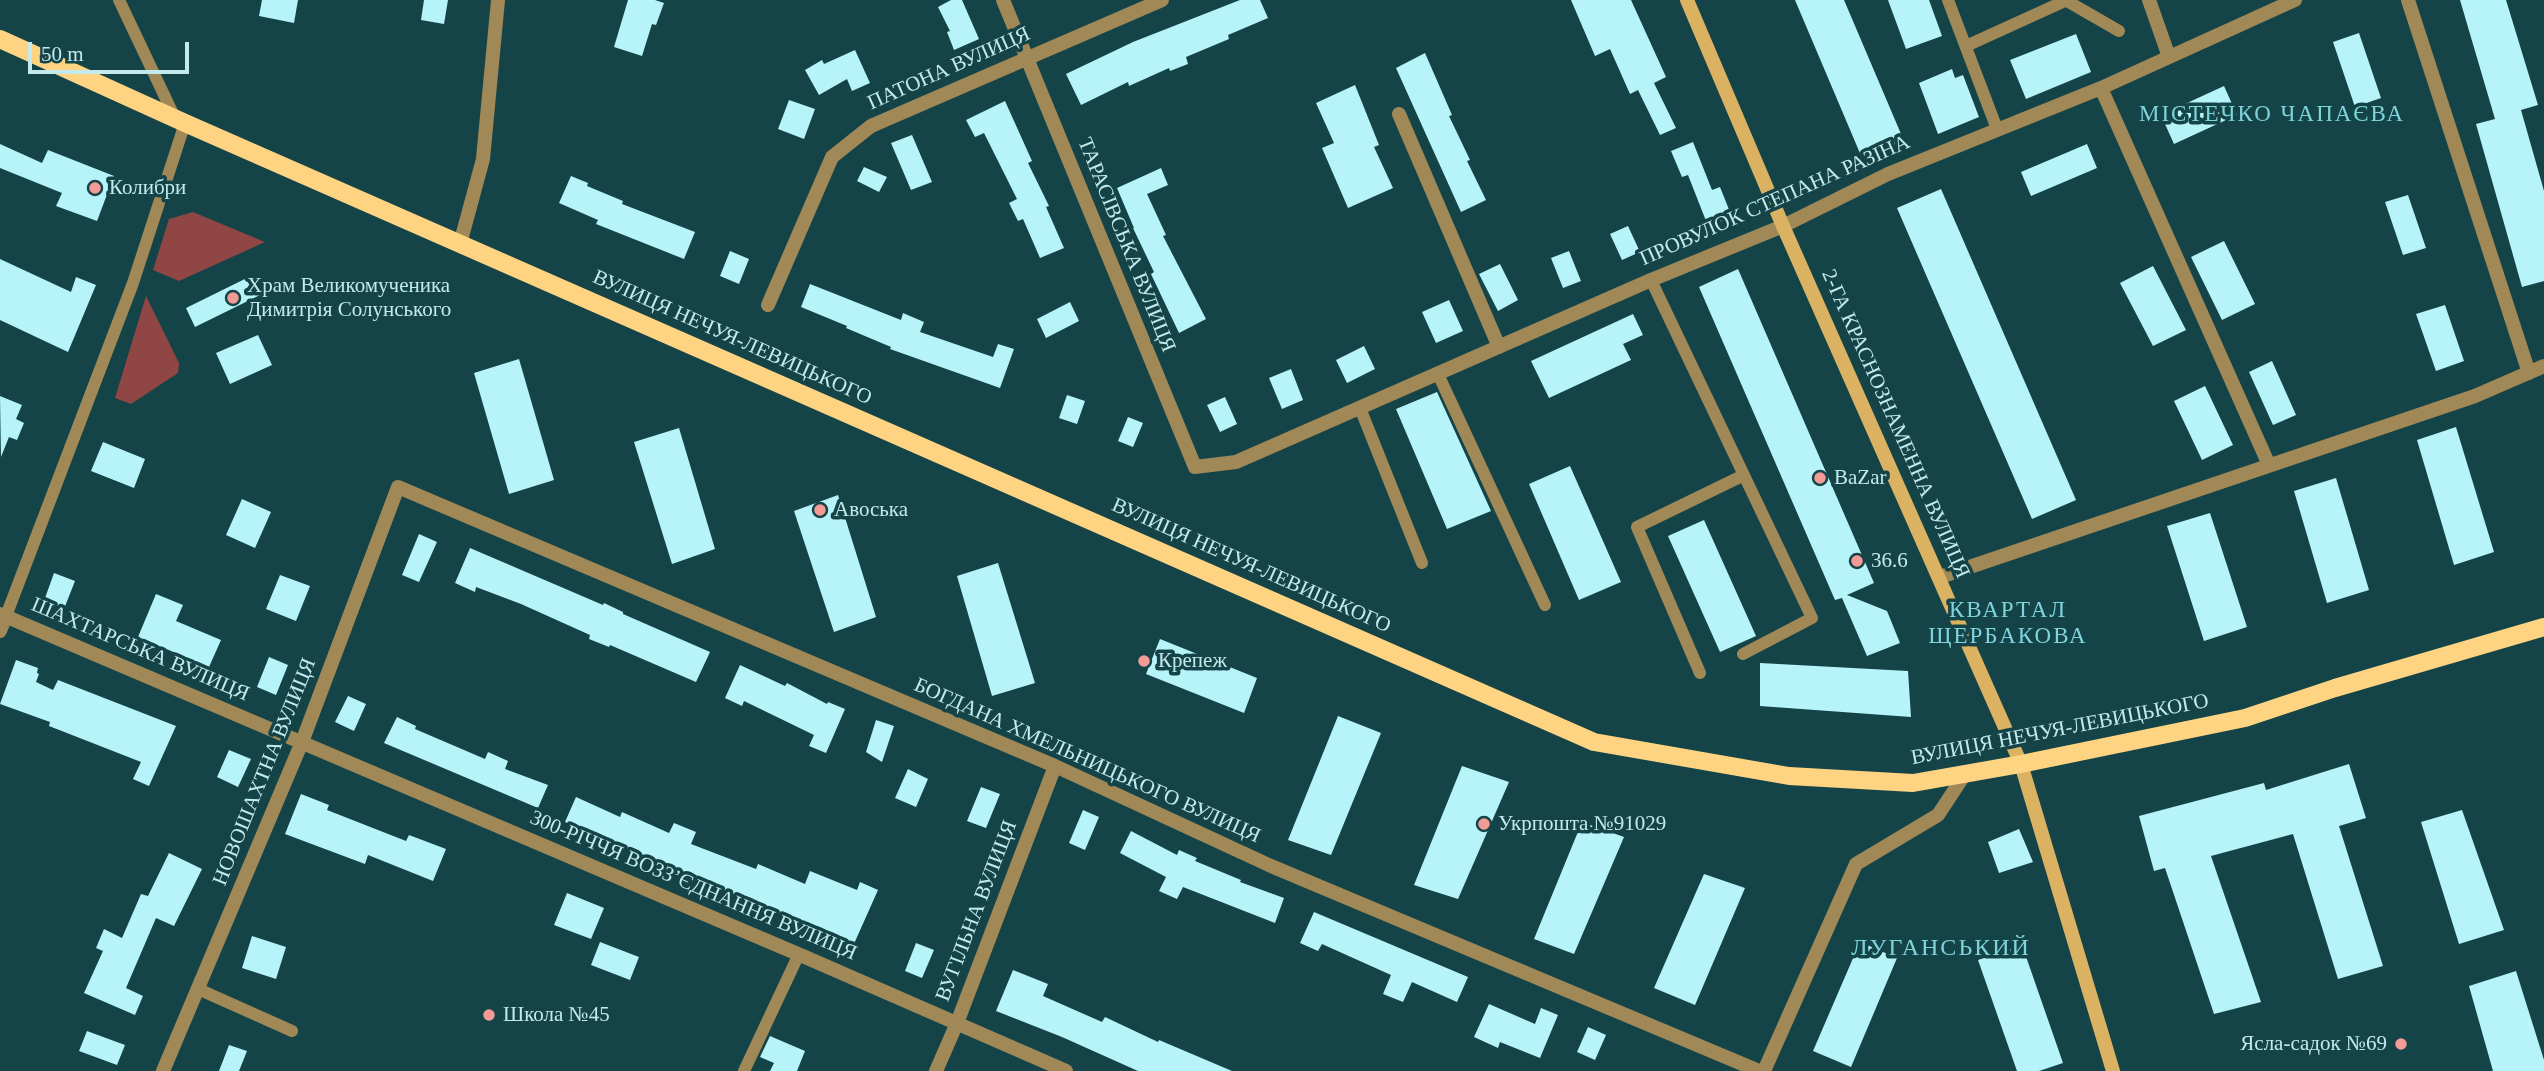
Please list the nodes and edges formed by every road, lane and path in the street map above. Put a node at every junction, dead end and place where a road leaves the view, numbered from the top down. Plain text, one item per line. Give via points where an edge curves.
1 (119, 0) edge
2 (498, 0) edge
3 (1003, 0) edge
4 (1162, 0) edge
5 (1687, 0) edge
6 (1948, 0) edge
7 (2067, 0) edge
8 (2149, 0) edge
9 (2295, 0) edge
10 (2408, 0) edge
11 (2119, 31) dead end
12 (0, 39) edge
13 (1966, 46) junction
14 (2169, 57) junction
15 (1027, 58) junction
16 (2101, 88) junction
17 (1399, 114) dead end
18 (180, 121) junction
19 (1997, 129) junction
20 (1783, 226) junction
21 (460, 244) junction
22 (1651, 279) junction
23 (768, 305) dead end
24 (1499, 347) junction
25 (2544, 366) edge
26 (2529, 373) junction
27 (1438, 374) junction
28 (1360, 408) junction
29 (1236, 462) joint
30 (2269, 466) junction
31 (1744, 475) junction
32 (398, 487) joint
33 (1422, 563) dead end
34 (1940, 577) junction
35 (1545, 605) dead end
36 (3, 615) edge
37 (2544, 627) edge
38 (0, 631) edge
39 (1743, 654) dead end
40 (1700, 673) dead end
41 (302, 742) junction
42 (2021, 764) junction
43 (1055, 766) junction
44 (1965, 774) junction
45 (799, 954) junction
46 (198, 989) junction
47 (957, 1023) junction
48 (292, 1031) dead end
49 (163, 1071) edge
50 (744, 1071) edge
51 (936, 1071) edge
52 (1066, 1071) edge
53 (1762, 1071) edge
54 (2113, 1071) edge

1 - 18 lane
2 - 21 street via 483,159
3 - 15 street, ТАРАСІВСЬКА ВУЛИЦЯ
4 - 15 street, ПАТОНА ВУЛИЦЯ
5 - 20 street, 2-ГА КРАСНОЗНАМЕННА ВУЛИЦЯ
6 - 13 lane
7 - 11 lane
7 - 13 lane
8 - 14 street
9 - 14 street, ПРОВУЛОК СТЕПАНА РАЗІНА
10 - 26 street
12 - 18 main road, ВУЛИЦЯ НЕЧУЯ-ЛЕВИЦЬКОГО
13 - 19 lane
14 - 16 street, ПРОВУЛОК СТЕПАНА РАЗІНА
15 - 23 street, ПАТОНА ВУЛИЦЯ via 871,126 832,156
15 - 29 street, ТАРАСІВСЬКА ВУЛИЦЯ via 1195,467
16 - 19 street, ПРОВУЛОК СТЕПАНА РАЗІНА
16 - 30 street
17 - 24 street
18 - 21 main road, ВУЛИЦЯ НЕЧУЯ-ЛЕВИЦЬКОГО
18 - 36 lane via 133,283
19 - 20 street, ПРОВУЛОК СТЕПАНА РАЗІНА via 1888,174
20 - 22 street, ПРОВУЛОК СТЕПАНА РАЗІНА
20 - 34 street, 2-ГА КРАСНОЗНАМЕННА ВУЛИЦЯ
21 - 44 main road, ВУЛИЦЯ НЕЧУЯ-ЛЕВИЦЬКОГО via 1594,742 1789,776 1913,783
22 - 24 street, ПРОВУЛОК СТЕПАНА РАЗІНА
22 - 31 lane
24 - 27 street, ПРОВУЛОК СТЕПАНА РАЗІНА
25 - 26 street
26 - 30 street
27 - 28 street, ПРОВУЛОК СТЕПАНА РАЗІНА
27 - 35 lane
28 - 29 street, ПРОВУЛОК СТЕПАНА РАЗІНА
28 - 33 lane
30 - 34 street
31 - 39 lane via 1812,618
31 - 40 lane via 1637,527
32 - 41 street, НОВОШАХТНА ВУЛИЦЯ
32 - 43 street, БОГДАНА ХМЕЛЬНИЦЬКОГО ВУЛИЦЯ
34 - 42 street, 2-ГА КРАСНОЗНАМЕННА ВУЛИЦЯ
36 - 38 street
36 - 41 street, ШАХТАРСЬКА ВУЛИЦЯ
37 - 42 main road, ВУЛИЦЯ НЕЧУЯ-ЛЕВИЦЬКОГО via 2245,718
41 - 45 street, 300-РІЧЧЯ ВОЗЗ’ЄДНАННЯ ВУЛИЦЯ
41 - 46 street, НОВОШАХТНА ВУЛИЦЯ
42 - 44 main road, ВУЛИЦЯ НЕЧУЯ-ЛЕВИЦЬКОГО
42 - 54 street, 2-ГА КРАСНОЗНАМЕННА ВУЛИЦЯ
43 - 47 street, ВУГІЛЬНА ВУЛИЦЯ
43 - 53 street, БОГДАНА ХМЕЛЬНИЦЬКОГО ВУЛИЦЯ via 1271,866
44 - 53 street via 1938,815 1856,864
45 - 47 street, 300-РІЧЧЯ ВОЗЗ’ЄДНАННЯ ВУЛИЦЯ
45 - 50 lane
46 - 48 lane
46 - 49 street, НОВОШАХТНА ВУЛИЦЯ
47 - 51 street, ВУГІЛЬНА ВУЛИЦЯ
47 - 52 street, 300-РІЧЧЯ ВОЗЗ’ЄДНАННЯ ВУЛИЦЯ

